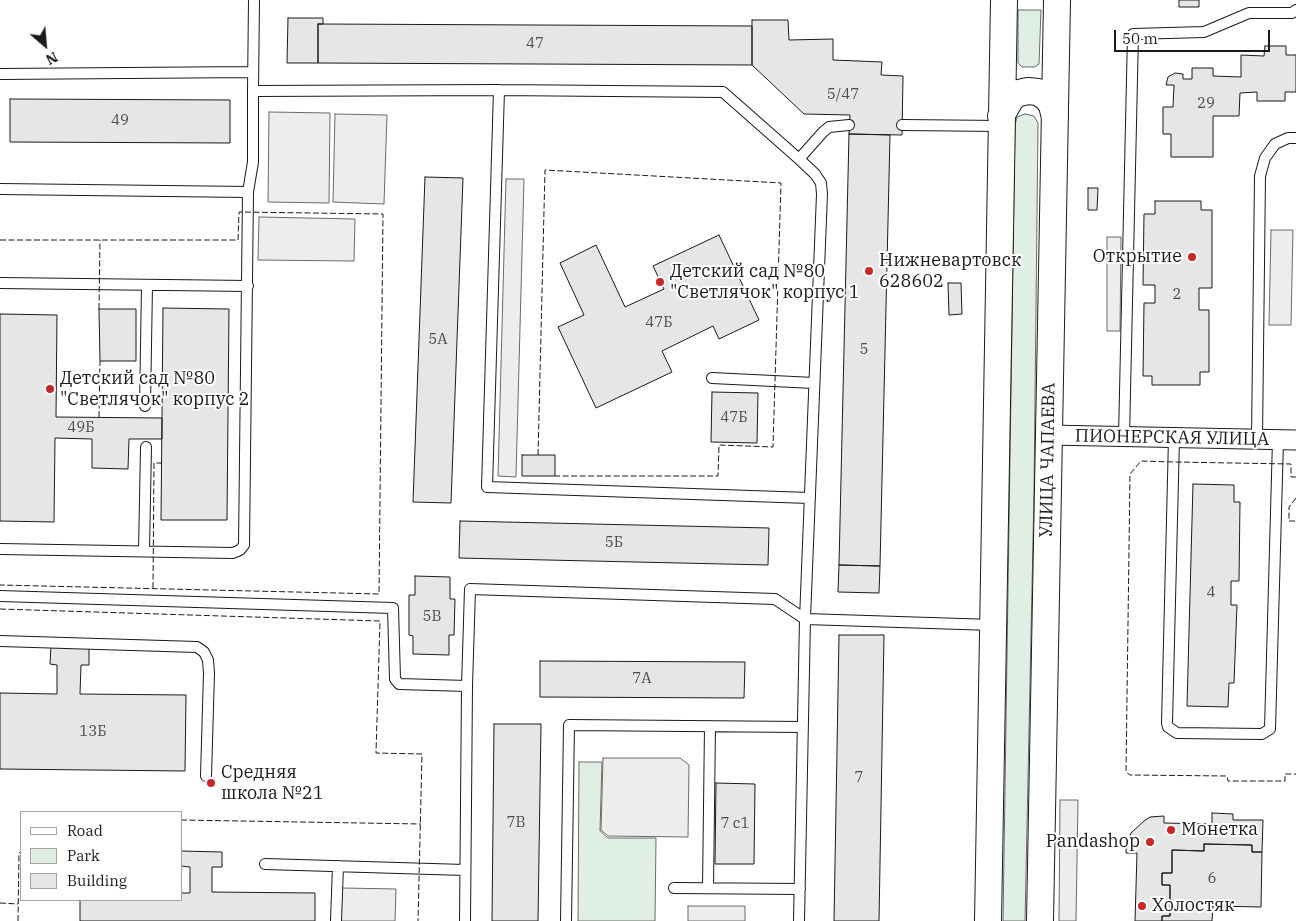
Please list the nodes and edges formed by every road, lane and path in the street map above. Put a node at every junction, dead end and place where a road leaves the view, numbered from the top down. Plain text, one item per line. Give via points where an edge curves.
1 (254, 0) edge
2 (1004, 0) edge
3 (1057, 0) edge
4 (1296, 10) edge
5 (253, 72) junction
6 (0, 74) edge
7 (499, 90) junction
8 (253, 91) junction
9 (1055, 118) junction
10 (1001, 121) junction
11 (849, 125) dead end
12 (902, 125) dead end
13 (1296, 138) edge
14 (800, 159) junction
15 (0, 189) edge
16 (248, 192) junction
17 (0, 283) edge
18 (147, 285) junction
19 (248, 286) junction
20 (712, 378) dead end
21 (814, 383) junction
22 (145, 406) dead end
23 (1048, 435) junction
24 (1124, 437) junction
25 (1174, 438) junction
26 (1257, 440) junction
27 (1287, 440) edge
28 (146, 447) dead end
29 (810, 498) junction
30 (0, 549) edge
31 (144, 551) junction
32 (0, 596) edge
33 (805, 619) junction
34 (993, 625) junction
35 (0, 641) edge
36 (467, 686) junction
37 (710, 726) junction
38 (803, 727) junction
39 (206, 776) dead end
40 (265, 864) dead end
41 (338, 866) junction
42 (465, 870) junction
43 (674, 888) dead end
44 (708, 888) junction
45 (800, 889) junction
46 (336, 921) edge
47 (465, 921) edge
48 (566, 921) edge
49 (799, 921) edge
50 (988, 921) edge
51 (1040, 921) edge

1 - 5 lane
2 - 10 main road
3 - 9 main road, УЛИЦА ЧАПАЕВА
4 - 24 lane via 1292,13 1249,13 1204,32 1133,34
5 - 6 lane
5 - 8 lane
7 - 8 lane
7 - 14 lane via 723,92
7 - 29 lane via 487,487
8 - 16 lane via 253,162
9 - 10 main road via 1047,98 1038,92 1028,91 1012,97
9 - 23 main road, УЛИЦА ЧАПАЕВА
10 - 12 lane
10 - 34 main road
11 - 14 lane via 829,127
13 - 26 lane via 1275,144 1265,158 1260,176
14 - 21 lane via 821,183 822,194
15 - 16 lane
16 - 19 lane
17 - 18 lane
18 - 19 lane
18 - 22 lane
19 - 31 lane via 244,545 233,552
20 - 21 lane
21 - 29 lane
23 - 24 street, ПИОНЕРСКАЯ УЛИЦА
23 - 51 main road, УЛИЦА ЧАПАЕВА
24 - 25 street, ПИОНЕРСКАЯ УЛИЦА
25 - 26 street, ПИОНЕРСКАЯ УЛИЦА
25 - 27 lane via 1167,723 1177,733 1262,734 1270,729
26 - 27 street, ПИОНЕРСКАЯ УЛИЦА
28 - 31 lane
29 - 33 lane
30 - 31 lane
32 - 36 lane via 393,608 394,679 399,684
33 - 34 lane
33 - 36 lane via 775,599 470,590
33 - 38 lane
34 - 50 main road
35 - 39 lane via 197,647 208,660 209,672
36 - 42 lane
37 - 38 lane
37 - 44 lane
37 - 48 lane via 569,725
38 - 45 lane
40 - 41 lane
41 - 42 lane
41 - 46 lane
42 - 47 lane
43 - 44 lane
44 - 45 lane
45 - 49 lane

